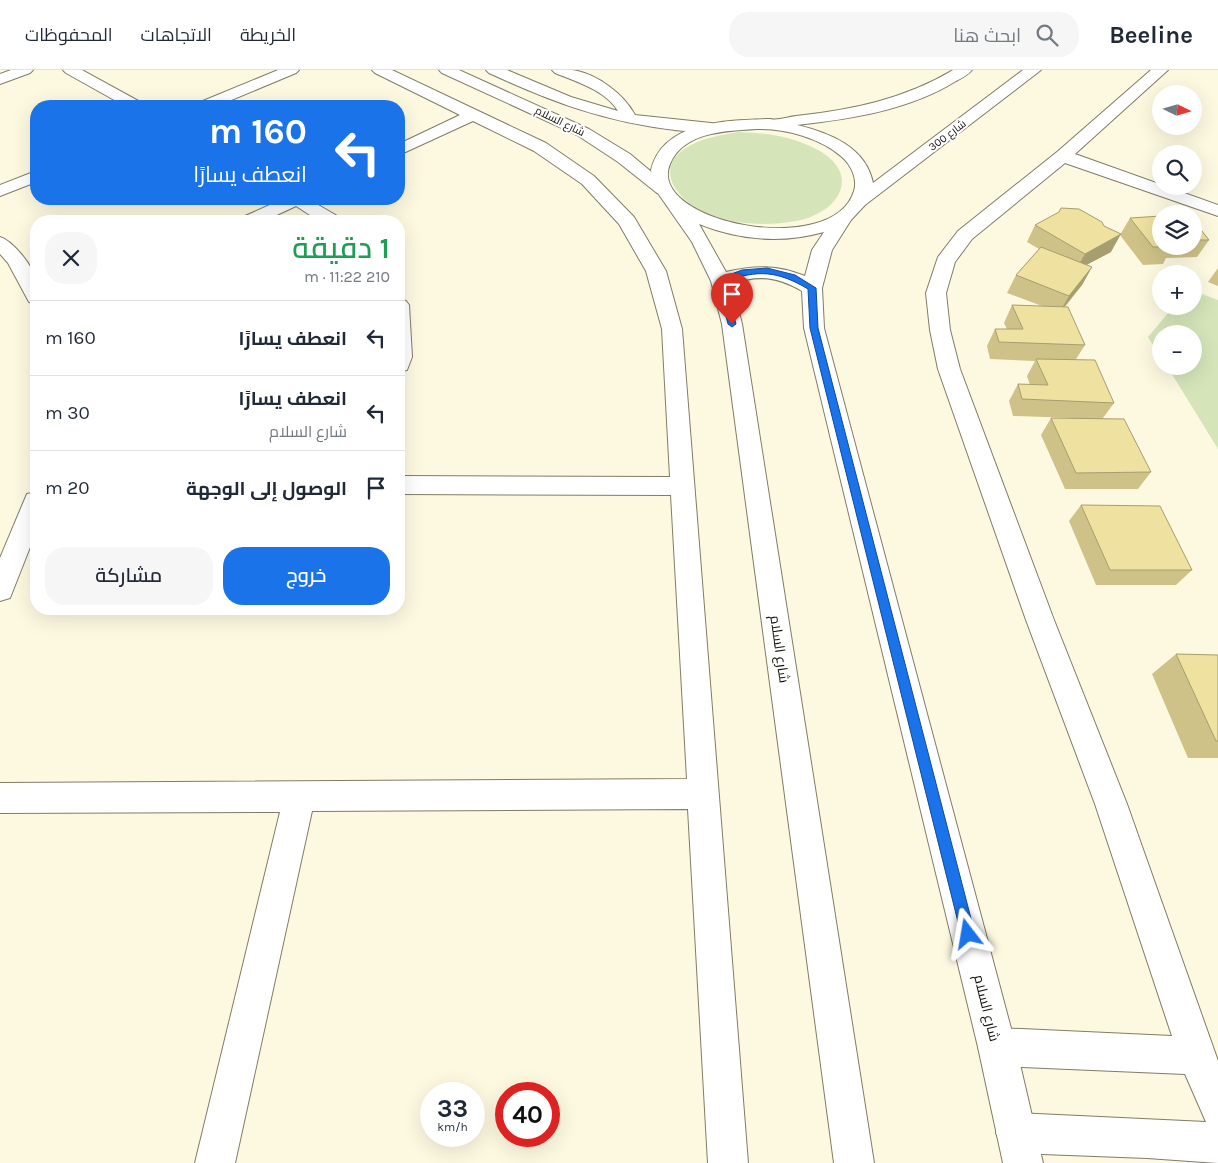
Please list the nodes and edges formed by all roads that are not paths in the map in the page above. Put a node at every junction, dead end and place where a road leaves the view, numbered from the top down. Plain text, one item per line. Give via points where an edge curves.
1 (25, 70) edge
2 (71, 70) edge
3 (291, 70) edge
4 (380, 70) edge
5 (447, 70) edge
6 (494, 70) edge
7 (560, 70) edge
8 (964, 70) edge
9 (1033, 70) edge
10 (1160, 70) edge
11 (0, 79) edge
12 (125, 100) edge
13 (218, 100) edge
14 (473, 115) junction
15 (629, 118) junction
16 (770, 124) junction
17 (711, 128) junction
18 (405, 147) edge
19 (1063, 156) junction
20 (30, 179) edge
21 (0, 192) edge
22 (671, 198) junction
23 (283, 205) edge
24 (306, 205) edge
25 (852, 209) junction
26 (1218, 211) edge
27 (263, 215) edge
28 (322, 215) edge
29 (0, 243) edge
30 (721, 281) junction
31 (30, 286) edge
32 (812, 288) junction
33 (405, 485) edge
34 (682, 486) junction
35 (30, 516) edge
36 (0, 590) edge
37 (702, 794) junction
38 (299, 796) junction
39 (0, 798) edge
40 (997, 1047) junction
41 (1197, 1056) junction
42 (1218, 1108) edge
43 (1218, 1143) edge
44 (1020, 1148) edge
45 (215, 1163) edge
46 (728, 1163) edge
47 (854, 1163) edge

1 - 11 street
2 - 12 street
3 - 13 street
4 - 14 street
5 - 22 street, شارع السلام via 583,132 624,158
6 - 15 street, شارع السلام via 583,106
7 - 15 street via 605,89 625,107
8 - 16 street via 937,86 889,102 833,116
9 - 25 street, شارع 300
10 - 19 street
14 - 18 street
14 - 34 street via 540,147 588,180 627,221 656,271 672,329
15 - 17 street, شارع السلام
16 - 17 street
16 - 25 street via 825,139 846,152 860,167 865,184
17 - 22 street via 685,138 667,152 659,170
19 - 26 street
19 - 41 street via 965,235 945,261 936,293 940,330 949,369 1111,804
20 - 21 street
22 - 25 street via 706,222 741,232 779,234 814,229
22 - 30 street, شارع السلام via 702,242
23 - 27 street
24 - 28 street
25 - 32 street, شارع السلام via 822,250
29 - 31 street via 17,261
30 - 32 street via 742,272 767,271 792,276
30 - 47 street, شارع السلام via 734,334
32 - 40 street, شارع السلام via 814,328
33 - 34 street
34 - 37 street
35 - 36 street
37 - 38 street
37 - 46 street
38 - 39 street
38 - 45 street
40 - 41 street
40 - 44 street, شارع السلام
41 - 42 street
43 - 44 street via 1147,1138

